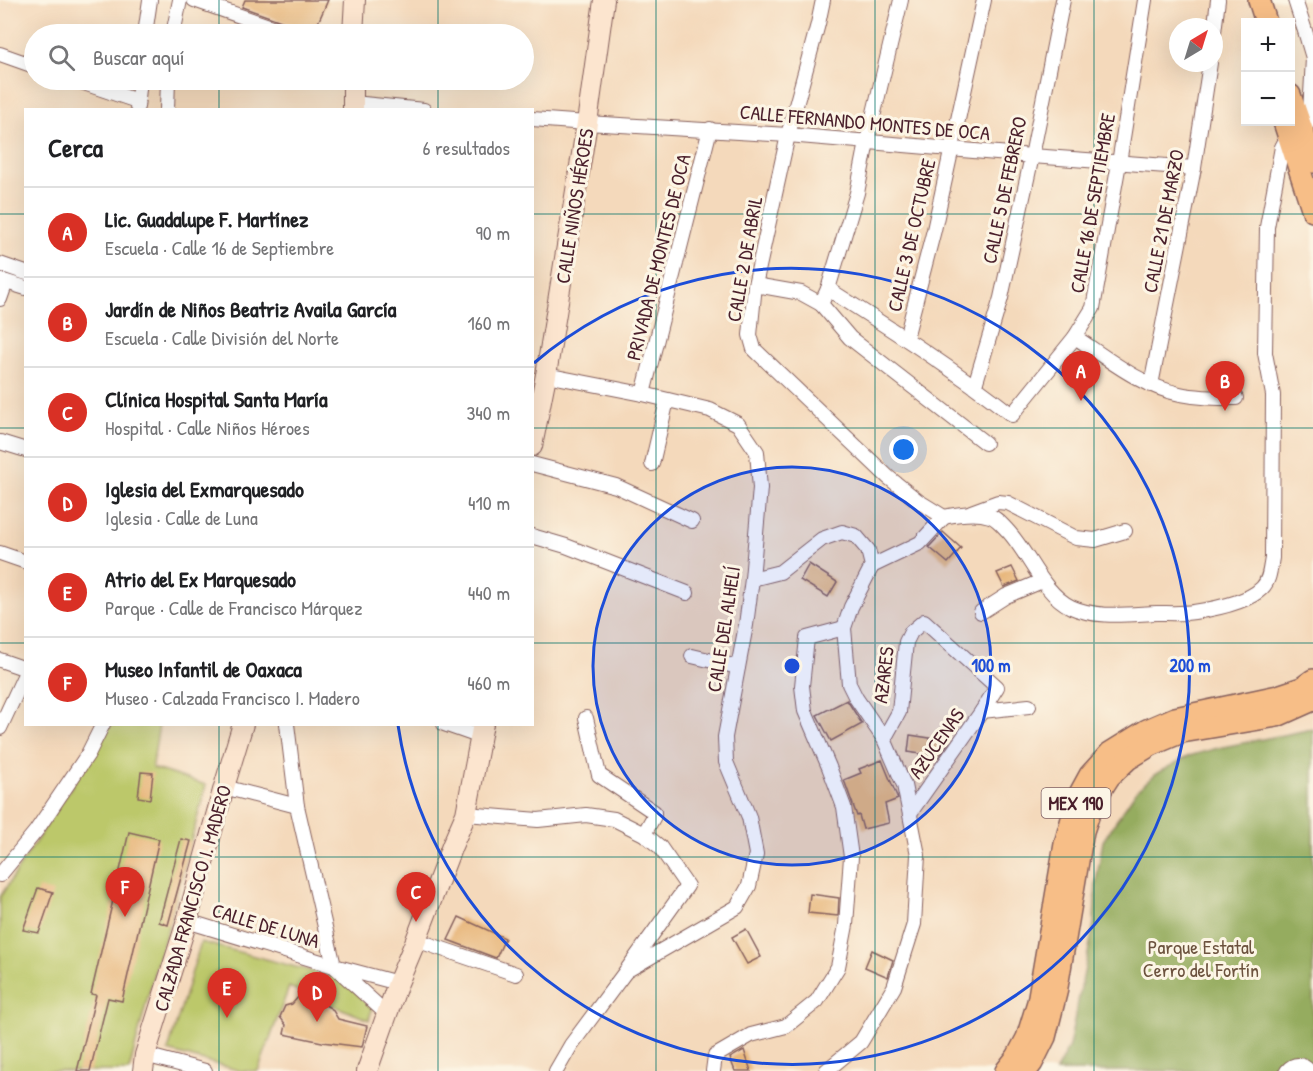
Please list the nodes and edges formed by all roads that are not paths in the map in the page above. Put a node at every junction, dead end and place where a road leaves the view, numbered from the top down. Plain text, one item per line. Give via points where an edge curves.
1 (150, 0) edge
2 (180, 0) edge
3 (194, 0) edge
4 (354, 0) edge
5 (604, 0) edge
6 (823, 0) edge
7 (902, 0) edge
8 (984, 0) edge
9 (1063, 0) edge
10 (1145, 0) edge
11 (1218, 0) edge
12 (1244, 0) edge
13 (1259, 0) edge
14 (1294, 0) edge
15 (1216, 18) edge
16 (1250, 18) edge
17 (1265, 18) edge
18 (146, 24) edge
19 (175, 24) edge
20 (263, 24) edge
21 (353, 24) edge
22 (0, 54) edge
23 (1313, 59) edge
24 (24, 62) edge
25 (1209, 72) edge
26 (100, 90) edge
27 (139, 90) edge
28 (168, 90) edge
29 (353, 90) edge
30 (137, 105) edge
31 (353, 106) edge
32 (167, 108) edge
33 (388, 108) edge
34 (534, 119) edge
35 (587, 123) junction
36 (710, 129) junction
37 (1291, 129) edge
38 (788, 135) junction
39 (867, 142) junction
40 (951, 149) junction
41 (1032, 156) junction
42 (1313, 162) edge
43 (1119, 163) junction
44 (1194, 168) junction
45 (1313, 211) edge
46 (0, 264) edge
47 (24, 272) edge
48 (3, 281) edge
49 (755, 285) junction
50 (24, 287) edge
51 (828, 289) junction
52 (0, 299) edge
53 (821, 304) junction
54 (1076, 337) junction
55 (906, 338) junction
56 (546, 375) junction
57 (1151, 385) junction
58 (975, 386) junction
59 (643, 394) junction
60 (1236, 399) dead end
61 (667, 400) junction
62 (534, 436) edge
63 (0, 442) edge
64 (986, 443) dead end
65 (24, 449) edge
66 (652, 464) dead end
67 (534, 465) edge
68 (966, 513) junction
69 (944, 516) junction
70 (692, 521) dead end
71 (1125, 531) dead end
72 (534, 537) edge
73 (0, 553) edge
74 (24, 561) edge
75 (872, 566) junction
76 (752, 579) junction
77 (1042, 581) junction
78 (687, 593) dead end
79 (981, 612) dead end
80 (924, 621) joint
81 (843, 628) junction
82 (692, 656) dead end
83 (0, 660) edge
84 (738, 667) junction
85 (24, 670) edge
86 (24, 675) edge
87 (1313, 680) edge
88 (1313, 700) edge
89 (1029, 706) dead end
90 (982, 711) junction
91 (586, 718) dead end
92 (103, 726) edge
93 (242, 726) edge
94 (287, 726) edge
95 (455, 726) edge
96 (0, 729) edge
97 (482, 731) edge
98 (884, 739) junction
99 (224, 787) junction
100 (297, 806) junction
101 (910, 813) junction
102 (466, 814) junction
103 (644, 834) junction
104 (0, 875) edge
105 (187, 921) junction
106 (416, 940) junction
107 (334, 966) junction
108 (626, 971) junction
109 (516, 974) dead end
110 (398, 983) junction
111 (387, 1014) junction
112 (144, 1063) edge
113 (205, 1071) edge
114 (368, 1071) edge
115 (556, 1071) edge
116 (713, 1071) edge
117 (826, 1071) edge
118 (1006, 1071) edge
119 (1026, 1071) edge
120 (1287, 1071) edge
121 (1309, 1071) edge

1 - 18 street
2 - 19 street
3 - 20 street
4 - 21 main road
5 - 35 main road, CALLE NIÑOS HÉROES
6 - 38 street, CALLE 2 DE ABRIL
7 - 39 street
8 - 40 street, CALLE 3 DE OCTUBRE
9 - 41 street, CALLE 5 DE FEBRERO
10 - 43 street, CALLE 16 DE SEPTIEMBRE
11 - 15 street
12 - 16 main road
13 - 17 main road
14 - 23 street
22 - 24 street
23 - 37 street via 1309,121
25 - 44 street, CALLE 21 DE MARZO
26 - 30 street
27 - 30 street
28 - 32 street
29 - 31 main road
31 - 33 street
34 - 35 street, CALLE FERNANDO MONTES DE OCA
35 - 36 street, CALLE FERNANDO MONTES DE OCA
35 - 56 main road, CALLE NIÑOS HÉROES
36 - 38 street, CALLE FERNANDO MONTES DE OCA
36 - 59 street, PRIVADA DE MONTES DE OCA
37 - 42 main road
37 - 45 main road
37 - 77 street via 1282,147 1267,227 1265,353 1274,423 1272,558 1264,586 1232,604 1192,613 1100,614 1064,603
38 - 39 street, CALLE FERNANDO MONTES DE OCA
38 - 49 street, CALLE 2 DE ABRIL
39 - 40 street, CALLE FERNANDO MONTES DE OCA
39 - 51 street via 857,193
40 - 41 street, CALLE FERNANDO MONTES DE OCA
40 - 55 street, CALLE 3 DE OCTUBRE
41 - 43 street, CALLE FERNANDO MONTES DE OCA
41 - 58 street, CALLE 5 DE FEBRERO via 1001,298
43 - 44 street, CALLE FERNANDO MONTES DE OCA
43 - 54 street, CALLE 16 DE SEPTIEMBRE via 1093,308
44 - 57 street, CALLE 21 DE MARZO
46 - 47 street
48 - 50 street
48 - 52 street
49 - 53 street via 801,293
49 - 69 street, CALLE 2 DE ABRIL via 750,335 754,350 888,477
51 - 53 street
51 - 55 street, CALLE 16 DE SEPTIEMBRE
53 - 64 street via 850,338
54 - 57 street
54 - 58 street, CALLE 16 DE SEPTIEMBRE via 1011,415
55 - 58 street, CALLE 16 DE SEPTIEMBRE
56 - 59 street, CALLE DEL ALHELÍ
56 - 62 main road, CALLE NIÑOS HÉROES
57 - 60 street via 1203,398
59 - 61 street, CALLE DEL ALHELÍ
61 - 66 street
61 - 76 street, CALLE DEL ALHELÍ via 710,410 738,424 757,452 760,488
63 - 65 street
67 - 70 street via 616,486
68 - 69 street
68 - 71 street via 998,502 1008,503 1076,538 1095,540
68 - 77 street via 1000,522 1018,541
69 - 75 street via 916,546
72 - 78 street
73 - 74 street
75 - 76 street via 868,550 856,536 842,532 822,539 780,572
75 - 81 street
76 - 84 street, CALLE DEL ALHELÍ
77 - 79 street
80 - 90 street, AZUCENAS via 997,687
80 - 98 street, AZARES via 906,642 899,712
81 - 98 street via 849,684
81 - 116 street via 807,638 802,686 805,711 844,807 850,857 846,925 838,967 817,1001 786,1026 751,1035 715,1056
82 - 84 street
83 - 85 street
84 - 108 street, CALLE DEL ALHELÍ via 725,737 726,762 748,817 756,854 749,886 737,907
86 - 96 street
87 - 118 main road, MEX 190 via 1278,696 1174,718 1110,753 1090,775 1078,797 1065,844 1038,1002 1027,1038
88 - 119 main road, MEX 190 via 1277,716 1182,732 1128,759 1109,777 1093,802 1083,831 1056,993 1045,1037
89 - 90 street
90 - 101 street, AZUCENAS
91 - 103 street via 599,775 654,812
92 - 104 street via 36,831
93 - 99 main road, CALZADA FRANCISCO I. MADERO
94 - 100 street
95 - 97 street
97 - 102 main road
98 - 101 street via 904,785
99 - 100 street
99 - 105 main road, CALZADA FRANCISCO I. MADERO
100 - 107 street
101 - 117 street via 918,855 914,924 894,987 861,1042
102 - 103 street via 538,820 586,815 614,819
102 - 106 main road
103 - 108 street via 660,847 687,886
105 - 107 street, CALLE DE LUNA
105 - 112 main road, CALZADA FRANCISCO I. MADERO
106 - 109 street
106 - 110 main road
107 - 110 street, CALLE DE LUNA
107 - 111 street, CALLE DE LUNA
108 - 115 street
110 - 111 main road
111 - 114 main road
112 - 113 street
120 - 121 street via 1298,1064

